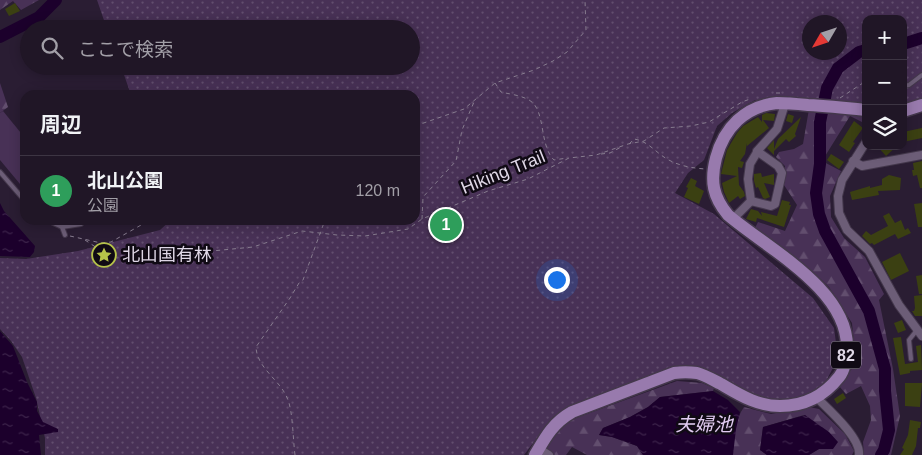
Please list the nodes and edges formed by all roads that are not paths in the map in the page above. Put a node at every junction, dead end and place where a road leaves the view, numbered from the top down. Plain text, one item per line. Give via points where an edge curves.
1 (922, 75) edge
2 (907, 85) edge
3 (787, 99) junction
4 (921, 107) edge
5 (862, 109) edge
6 (907, 110) edge
7 (862, 148) edge
8 (757, 151) junction
9 (922, 155) edge
10 (853, 161) junction
11 (0, 172) edge
12 (20, 195) edge
13 (751, 201) junction
14 (733, 219) junction
15 (58, 225) edge
16 (76, 225) edge
17 (72, 226) joint
18 (62, 227) junction
19 (65, 234) road end
20 (919, 333) edge
21 (911, 359) dead end
22 (818, 398) junction
23 (541, 453) edge
24 (859, 455) edge

1 - 2 lane
3 - 5 main road, 82 via 808,105 838,103
3 - 8 street via 777,129
3 - 14 main road, 82 via 755,108 724,134 713,170 713,190
4 - 6 main road
7 - 10 street
8 - 13 street via 748,171
8 - 13 street via 778,166 782,173 776,204 771,206
9 - 10 street via 862,166
10 - 20 street via 842,180 838,196 839,214 847,230 869,250 899,305
11 - 12 lane
13 - 14 street
14 - 22 main road, 82 via 812,281 828,297 842,321 847,334 845,365 841,375
15 - 18 lane
16 - 17 lane
17 - 18 lane
18 - 19 lane
20 - 21 lane via 909,340
22 - 23 main road via 781,406 760,404 705,376 674,373 560,419 553,425
22 - 24 street via 844,426 858,446

